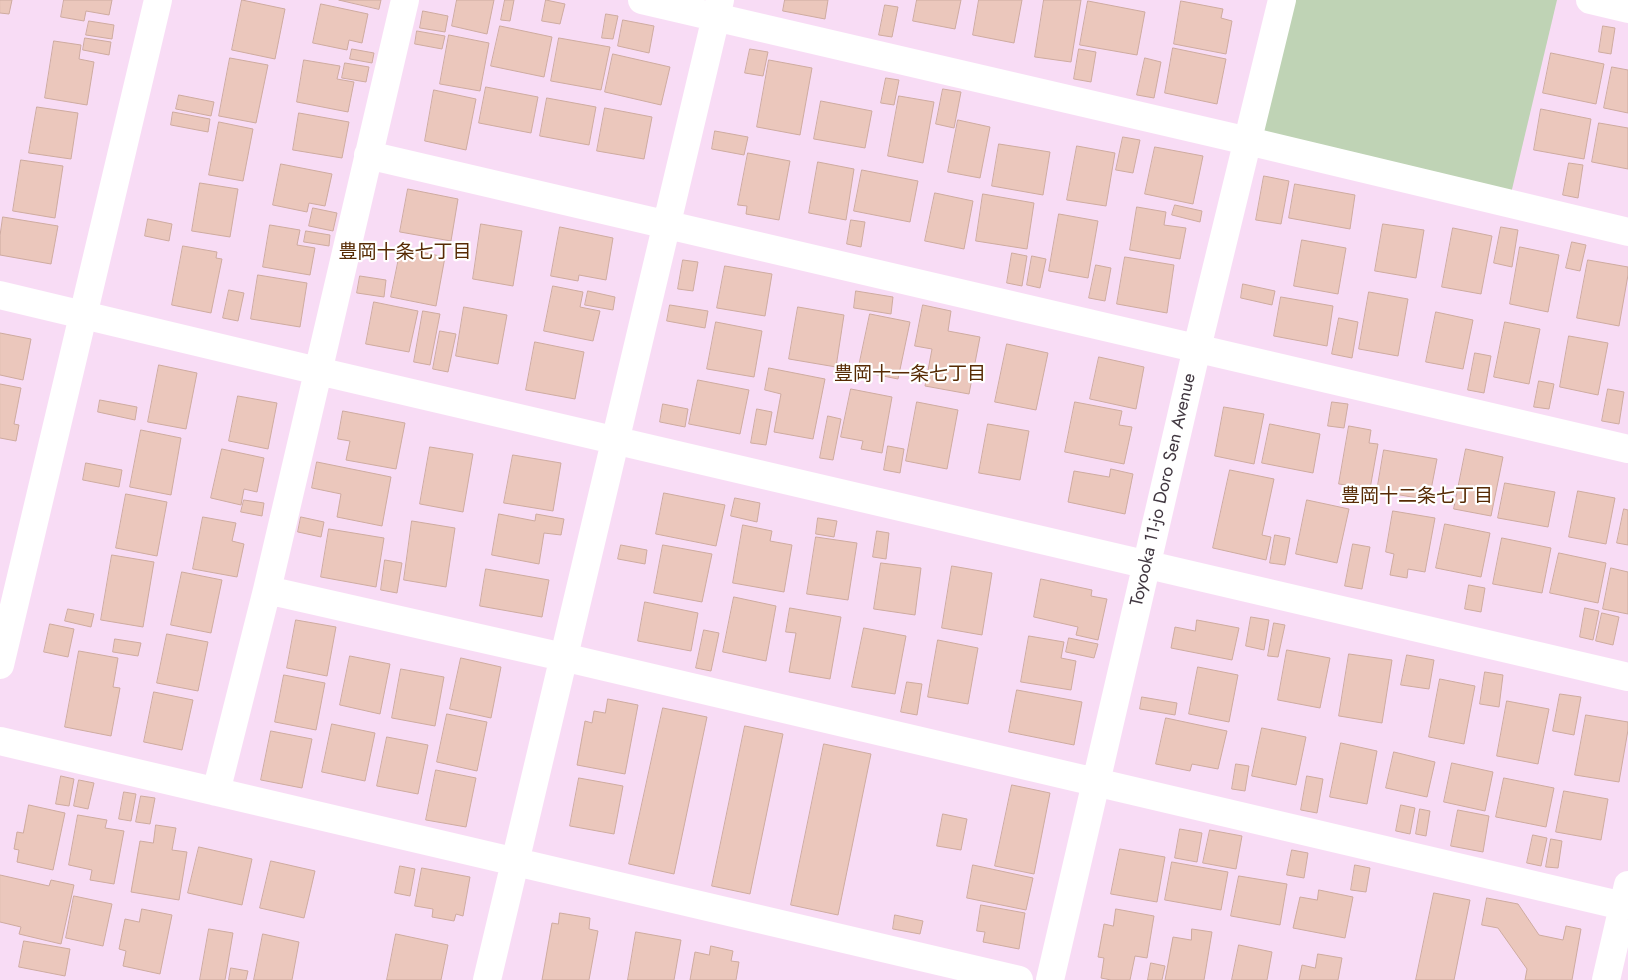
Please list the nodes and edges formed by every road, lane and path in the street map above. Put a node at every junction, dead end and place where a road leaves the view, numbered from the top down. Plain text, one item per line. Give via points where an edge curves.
1 (158, 0) edge
2 (404, 0) edge
3 (642, 0) edge
4 (1282, 0) edge
5 (1590, 0) edge
6 (718, 9) edge
7 (1628, 9) edge
8 (1248, 141) junction
9 (368, 155) junction
10 (666, 224) junction
11 (1628, 232) edge
12 (0, 295) edge
13 (83, 314) junction
14 (1197, 348) junction
15 (318, 371) junction
16 (614, 441) junction
17 (1628, 449) edge
18 (1148, 565) junction
19 (267, 590) junction
20 (563, 657) junction
21 (0, 665) edge
22 (1628, 677) edge
23 (0, 742) edge
24 (1096, 782) junction
25 (216, 792) junction
26 (514, 862) junction
27 (1625, 895) edge
28 (486, 980) edge
29 (1019, 980) edge
30 (1050, 980) edge
31 (1606, 980) edge

1 - 13 street
2 - 9 street
3 - 6 street
4 - 8 street, Toyooka 11-jo Doro Sen Avenue
5 - 7 street
6 - 8 street
6 - 10 street
8 - 11 street
8 - 14 street, Toyooka 11-jo Doro Sen Avenue
9 - 10 street
9 - 15 street
10 - 14 street
10 - 16 street
12 - 13 street
13 - 15 street
13 - 21 street
14 - 17 street
14 - 18 street, Toyooka 11-jo Doro Sen Avenue
15 - 16 street
15 - 19 street
16 - 18 street
16 - 20 street
18 - 22 street
18 - 24 street, Toyooka 11-jo Doro Sen Avenue
19 - 20 street
19 - 25 street
20 - 24 street
20 - 26 street
23 - 25 street
24 - 27 street
24 - 30 street, Toyooka 11-jo Doro Sen Avenue
25 - 26 street
26 - 28 street
26 - 29 street
27 - 31 street

